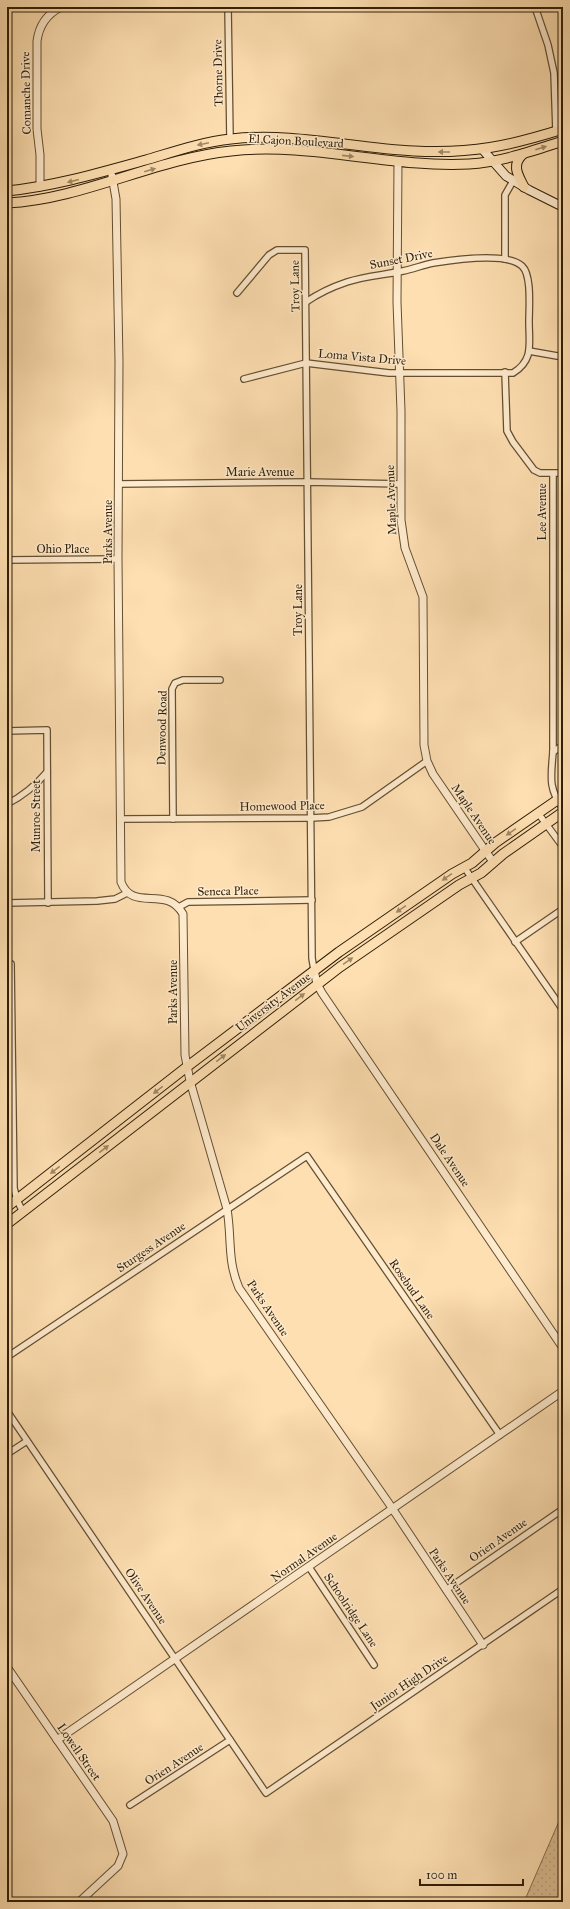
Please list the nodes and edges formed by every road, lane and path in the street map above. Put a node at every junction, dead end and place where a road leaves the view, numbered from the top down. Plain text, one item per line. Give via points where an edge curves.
1 (61, 7) edge
2 (228, 7) edge
3 (535, 7) edge
4 (560, 130) edge
5 (230, 139) junction
6 (563, 141) edge
7 (483, 150) junction
8 (523, 154) junction
9 (398, 161) junction
10 (492, 161) junction
11 (110, 170) junction
12 (113, 181) junction
13 (513, 181) junction
14 (40, 187) junction
15 (524, 187) junction
16 (7, 191) edge
17 (7, 203) edge
18 (563, 207) edge
19 (505, 259) junction
20 (397, 272) junction
21 (237, 293) dead end
22 (306, 302) junction
23 (529, 351) junction
24 (563, 358) edge
25 (306, 363) junction
26 (505, 372) junction
27 (400, 373) junction
28 (244, 379) dead end
29 (563, 473) edge
30 (553, 474) junction
31 (308, 482) junction
32 (118, 484) junction
33 (401, 484) junction
34 (118, 559) junction
35 (7, 560) edge
36 (220, 680) dead end
37 (7, 730) edge
38 (563, 745) edge
39 (553, 752) junction
40 (427, 761) junction
41 (47, 772) junction
42 (560, 798) edge
43 (7, 804) edge
44 (563, 809) edge
45 (563, 812) edge
46 (538, 813) junction
47 (311, 818) junction
48 (122, 819) junction
49 (173, 819) junction
50 (546, 824) junction
51 (563, 847) edge
52 (486, 851) junction
53 (493, 862) junction
54 (464, 867) junction
55 (472, 878) junction
56 (127, 893) junction
57 (312, 900) junction
58 (7, 903) edge
59 (48, 903) junction
60 (179, 907) junction
61 (563, 909) edge
62 (515, 942) junction
63 (11, 964) dead end
64 (314, 970) junction
65 (317, 984) junction
66 (563, 1010) edge
67 (188, 1066) junction
68 (190, 1081) junction
69 (10, 1107) edge
70 (307, 1156) joint
71 (17, 1200) junction
72 (7, 1207) edge
73 (227, 1209) junction
74 (23, 1212) junction
75 (7, 1224) edge
76 (563, 1348) edge
77 (7, 1357) edge
78 (563, 1391) edge
79 (7, 1411) edge
80 (500, 1435) junction
81 (27, 1440) junction
82 (7, 1454) edge
83 (393, 1509) junction
84 (563, 1509) edge
85 (309, 1567) junction
86 (563, 1589) edge
87 (446, 1590) junction
88 (483, 1644) junction
89 (175, 1659) junction
90 (374, 1665) dead end
91 (7, 1667) edge
92 (57, 1740) junction
93 (230, 1740) junction
94 (266, 1793) joint
95 (130, 1805) dead end
96 (79, 1902) edge

1 - 14 street, Comanche Drive via 44,21 37,41
2 - 5 street, Thorne Drive
3 - 4 street via 554,73
4 - 7 main road, El Cajon Boulevard
7 -> 5 main road, El Cajon Boulevard via 413,151 291,138
5 -> 11 main road, El Cajon Boulevard
8 -> 6 main road, El Cajon Boulevard
7 - 10 main road
8 - 10 main road, El Cajon Boulevard
8 - 15 main road via 515,167
9 - 10 main road, El Cajon Boulevard via 447,164
12 -> 9 main road, El Cajon Boulevard via 197,157 249,149 297,150
9 - 20 street, Maple Avenue
10 - 13 main road
11 - 12 street, Parks Avenue
11 -> 14 main road, El Cajon Boulevard via 70,182
12 - 17 main road, El Cajon Boulevard via 49,199
12 - 32 street, Parks Avenue via 116,199 119,361
13 - 15 main road
13 - 19 street via 505,195
14 - 16 main road, El Cajon Boulevard
15 - 18 main road
19 - 20 street, Sunset Drive via 469,259
19 - 23 street via 522,266 528,279
20 - 22 street, Sunset Drive via 347,282 323,291
20 - 27 street, Maple Avenue
21 - 22 street, Troy Lane via 276,250 305,250
22 - 25 street, Troy Lane
23 - 24 street
23 - 26 street via 520,368 513,373
25 - 27 street, Loma Vista Drive
25 - 28 street, Loma Vista Drive
25 - 31 street, Troy Lane
26 - 27 street, Loma Vista Drive
26 - 30 street, Lee Avenue via 507,431 534,470
27 - 33 street, Maple Avenue
29 - 30 street
30 - 39 street, Lee Avenue
31 - 32 street, Marie Avenue
31 - 33 street, Marie Avenue
31 - 47 street, Troy Lane
32 - 34 street, Parks Avenue
33 - 40 street, Maple Avenue via 405,548 423,597 424,733
34 - 35 street, Ohio Place
34 - 48 street, Parks Avenue
36 - 49 street, Denwood Road via 183,680 175,683 172,689
37 - 41 street, Munroe Street via 47,730
38 - 39 street
39 - 42 street, Lee Avenue via 550,785
40 - 47 street, Homewood Place via 362,807 329,817
40 - 52 street, Maple Avenue via 433,774
41 - 43 street via 33,787
41 - 59 street, Munroe Street
42 - 44 street, Lee Avenue
42 - 46 main road, University Avenue
45 - 50 main road, University Avenue
46 - 50 street
46 -> 52 main road, University Avenue
47 - 49 street, Homewood Place
47 - 57 street, Troy Lane
48 - 49 street, Homewood Place
48 - 56 street, Parks Avenue via 122,882
50 - 51 street
50 - 53 main road, University Avenue
52 - 53 street, Maple Avenue
52 - 54 main road, University Avenue
53 - 55 main road, University Avenue
54 - 55 street
54 -> 64 main road, University Avenue
55 - 62 street
65 -> 55 main road, University Avenue via 430,904
56 - 59 street via 115,899
56 - 60 street via 136,898 169,900
57 - 60 street, Seneca Place via 188,902
57 - 64 street, Troy Lane
58 - 59 street
60 - 67 street, Parks Avenue via 183,914 184,1035
61 - 62 street
62 - 66 street
63 - 69 street
64 - 65 street
64 - 67 main road, University Avenue
68 -> 65 main road, University Avenue
65 - 76 street, Dale Avenue
67 - 68 street, Parks Avenue
67 -> 71 main road, University Avenue
68 - 73 street, Parks Avenue
74 -> 68 main road, University Avenue
69 - 71 street via 14,1188
70 - 73 street, Sturgess Avenue
70 - 80 street, Rosebud Lane
71 - 72 main road, University Avenue
71 - 74 street
73 - 77 street, Sturgess Avenue
73 - 83 street, Parks Avenue via 230,1260 239,1288
74 - 75 main road, University Avenue
78 - 80 street, Normal Avenue
79 - 81 street, Olive Avenue
80 - 83 street, Normal Avenue
81 - 82 street
81 - 89 street, Olive Avenue
83 - 85 street, Normal Avenue
83 - 87 street, Parks Avenue
84 - 87 street, Orien Avenue
85 - 89 street, Normal Avenue
85 - 90 street, Schoolridge Lane
86 - 88 street, Junior High Drive
87 - 88 street, Parks Avenue
88 - 94 street, Junior High Drive
89 - 92 street, Normal Avenue
89 - 93 street, Olive Avenue
91 - 92 street, Lowell Street
92 - 96 street, Lowell Street via 113,1821 123,1854 118,1866
93 - 94 street, Olive Avenue
93 - 95 street, Orien Avenue

